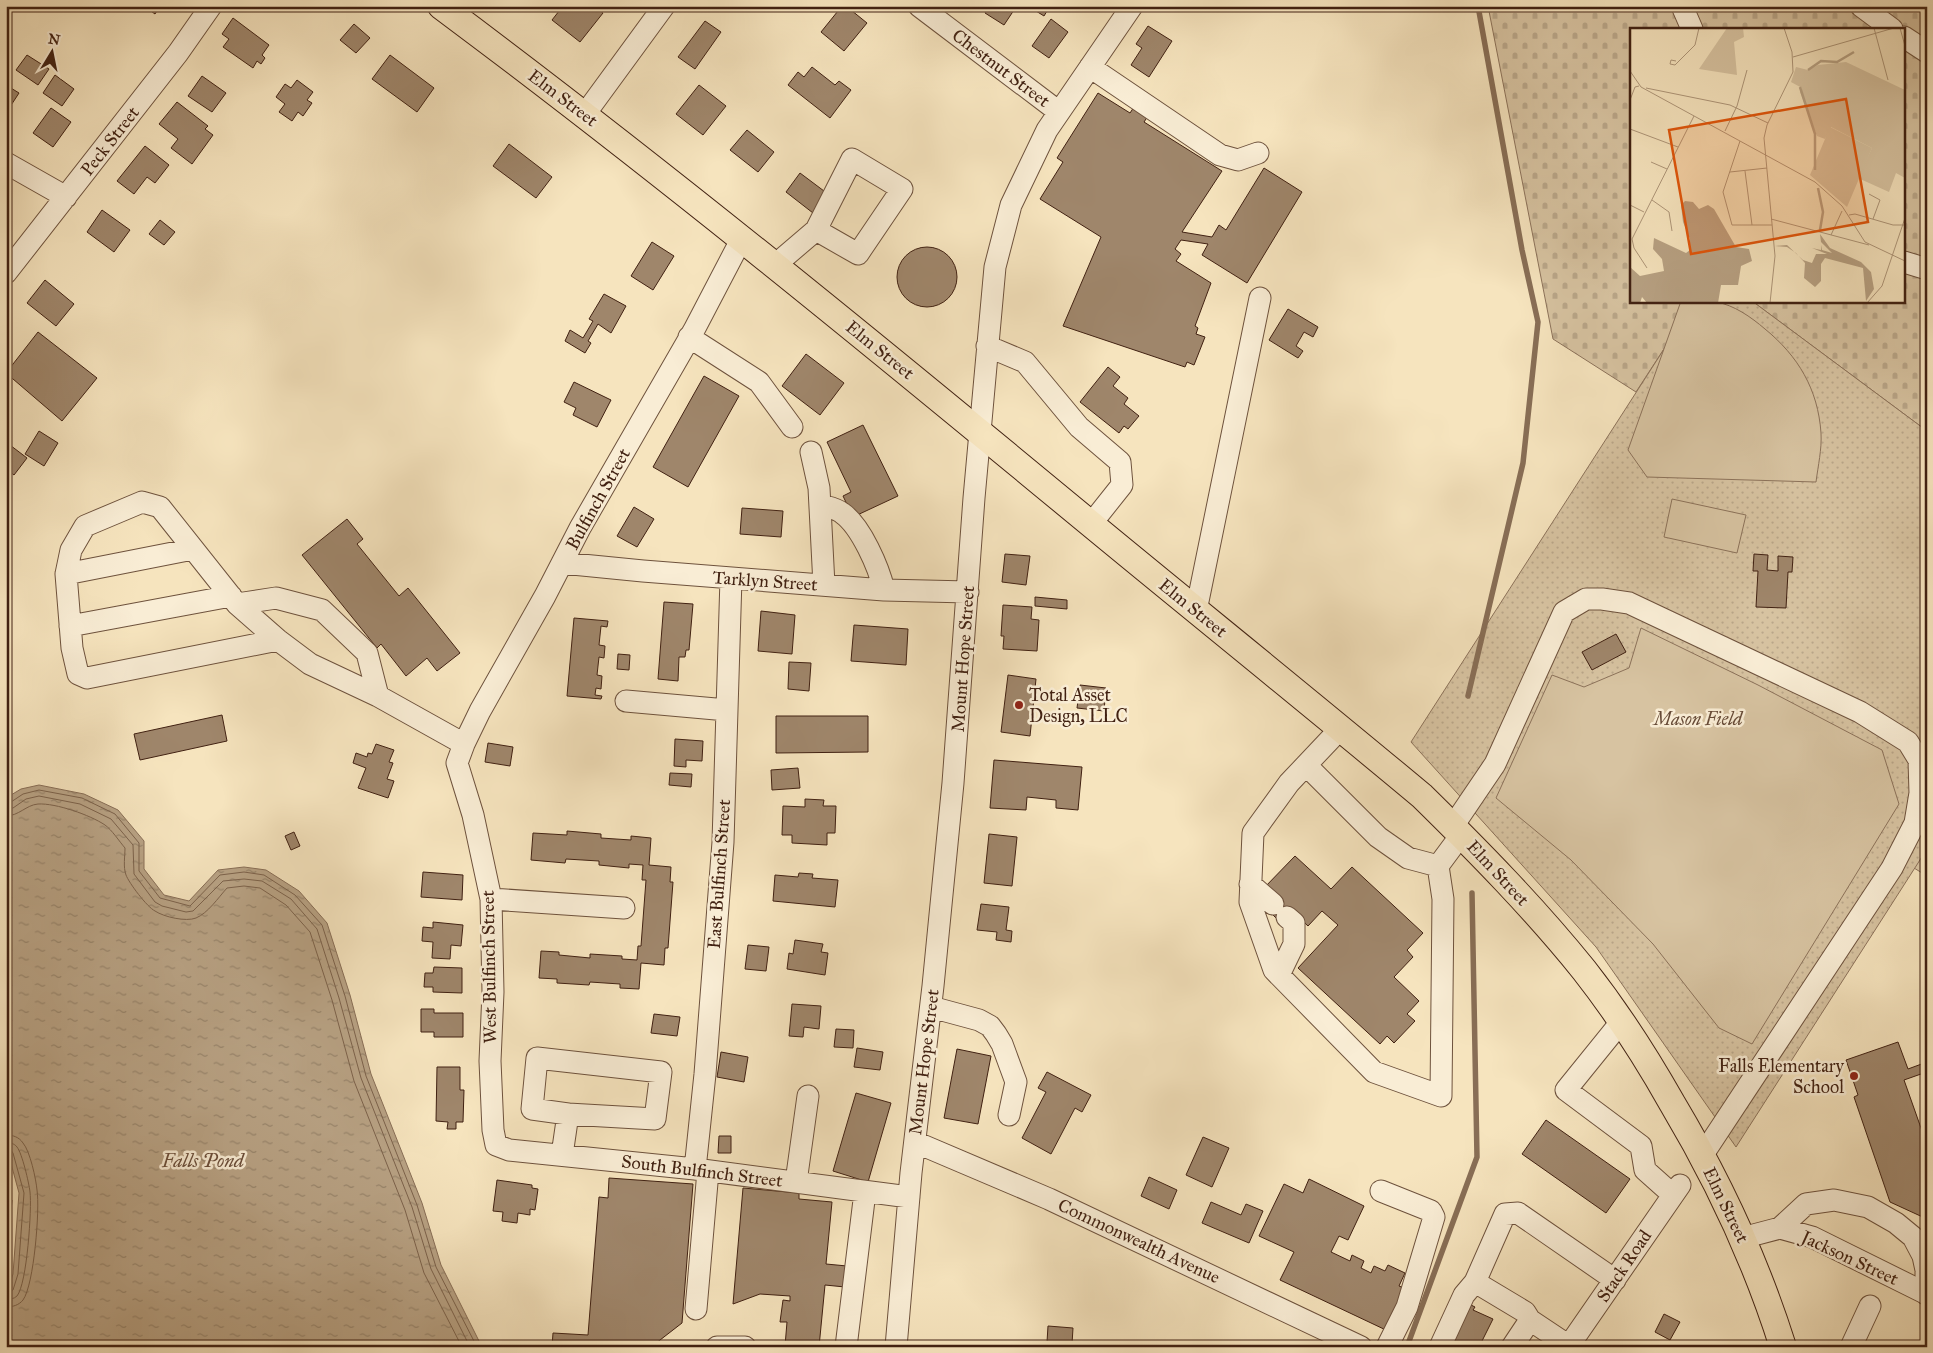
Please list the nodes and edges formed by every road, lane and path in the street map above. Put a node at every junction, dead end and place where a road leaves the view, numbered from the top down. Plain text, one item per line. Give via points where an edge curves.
1 (211, 6) edge
2 (442, 6) edge
3 (664, 6) edge
4 (919, 6) edge
5 (1132, 6) edge
6 (1682, 6) edge
7 (1861, 6) edge
8 (1692, 28) edge
9 (1891, 28) edge
10 (1906, 38) edge
11 (1927, 52) edge
12 (1090, 67) junction
13 (1059, 112) junction
14 (585, 114) junction
15 (1258, 152) dead end
16 (6, 163) edge
17 (66, 197) junction
18 (816, 230) dead end
19 (742, 238) junction
20 (1906, 263) edge
21 (775, 265) junction
22 (1927, 269) edge
23 (6, 273) edge
24 (1260, 298) dead end
25 (689, 337) junction
26 (987, 346) junction
27 (792, 428) dead end
28 (980, 431) junction
29 (810, 452) dead end
30 (820, 505) junction
31 (1091, 524) junction
32 (193, 549) junction
33 (562, 563) junction
34 (66, 574) junction
35 (731, 578) junction
36 (824, 585) junction
37 (884, 590) junction
38 (968, 592) junction
39 (234, 600) junction
40 (1196, 611) junction
41 (70, 626) junction
42 (278, 640) junction
43 (378, 696) junction
44 (626, 701) dead end
45 (727, 710) junction
46 (1341, 728) junction
47 (460, 753) junction
48 (1923, 757) edge
49 (1306, 765) junction
50 (1457, 830) junction
51 (1438, 866) junction
52 (1250, 884) junction
53 (490, 899) junction
54 (624, 908) dead end
55 (1279, 975) junction
56 (930, 1007) junction
57 (1621, 1022) junction
58 (808, 1096) dead end
59 (568, 1114) junction
60 (1009, 1115) dead end
61 (914, 1142) junction
62 (496, 1145) joint
63 (562, 1155) junction
64 (1702, 1156) junction
65 (702, 1170) junction
66 (796, 1182) junction
67 (1381, 1190) dead end
68 (865, 1192) junction
69 (909, 1197) junction
70 (1780, 1228) junction
71 (1742, 1238) junction
72 (1615, 1280) junction
73 (1475, 1282) junction
74 (1926, 1294) edge
75 (1870, 1306) dead end
76 (696, 1309) dead end
77 (1530, 1320) junction
78 (1569, 1346) edge
79 (717, 1347) edge
80 (745, 1347) edge
81 (846, 1347) edge
82 (896, 1347) edge
83 (1361, 1347) edge
84 (1387, 1347) edge
85 (1440, 1347) edge
86 (1512, 1347) edge
87 (1783, 1347) edge
88 (1851, 1347) edge

1 - 17 street, Peck Street
2 - 14 main road, Elm Street
3 - 14 street
4 - 13 street, Chestnut Street
5 - 12 street, Mount Hope Street
6 - 8 street
7 - 9 street
10 - 11 street
12 - 13 street, Mount Hope Street
12 - 15 street via 1220,155 1238,160
13 - 26 street, Mount Hope Street via 1011,205 994,267
14 - 19 main road, Elm Street
16 - 17 street
17 - 23 street, Peck Street
18 - 21 street
19 - 21 main road, Elm Street
19 - 25 street, Bulfinch Street
20 - 22 street
21 - 28 main road, Elm Street
24 - 40 street
25 - 27 street via 758,382
25 - 33 street, Bulfinch Street
26 - 28 street, Mount Hope Street
26 - 31 street via 1025,362 1079,427 1120,462 1122,485
28 - 31 main road, Elm Street
28 - 38 street, Mount Hope Street
29 - 30 street
30 - 36 street
30 - 37 street via 842,513 852,523 877,566
31 - 40 main road, Elm Street
32 - 34 street
32 - 34 street via 160,507 142,502 85,526 71,550
32 - 39 street
33 - 35 street, Tarklyn Street
33 - 47 street, Bulfinch Street
34 - 41 street
35 - 36 street, Tarklyn Street
35 - 45 street, East Bulfinch Street
36 - 37 street, Tarklyn Street
37 - 38 street, Tarklyn Street
38 - 56 street, Mount Hope Street
39 - 41 street
39 - 42 street
39 - 43 street via 276,598 322,610 367,653
40 - 46 main road, Elm Street
41 - 42 street via 78,674 87,678
42 - 43 street via 310,664
43 - 47 street
44 - 45 street
45 - 65 street, East Bulfinch Street via 723,842 705,1074
46 - 49 street
46 - 50 main road, Elm Street
47 - 53 street, West Bulfinch Street
48 - 50 street via 1908,742 1860,712 1629,603 1586,599 1564,612 1495,764
48 - 64 street via 1915,823 1892,868
49 - 51 street via 1378,838 1408,858
49 - 52 street via 1289,783 1254,833
50 - 51 street
50 - 57 main road, Elm Street via 1506,880 1585,971
51 - 55 street via 1444,899 1441,1096 1374,1072
52 - 55 street via 1250,902 1274,970
52 - 55 street via 1294,923 1294,944
53 - 54 street
53 - 62 street, West Bulfinch Street via 493,992 490,1061
56 - 60 street via 979,1020 996,1034 1016,1082
56 - 61 street, Mount Hope Street
57 - 64 main road, Elm Street via 1644,1054
57 - 72 street, Stack Road via 1566,1090 1642,1146 1645,1170 1676,1190
58 - 66 street
59 - 59 street via 532,1109 537,1058 661,1072 655,1119
59 - 63 street
61 - 69 street, Mount Hope Street
61 - 83 street, Commonwealth Avenue via 1049,1199
62 - 63 street, South Bulfinch Street via 509,1150
63 - 65 street, South Bulfinch Street
64 - 71 main road, Elm Street
65 - 66 street, South Bulfinch Street
65 - 76 street, East Bulfinch Street
66 - 68 street, South Bulfinch Street
67 - 84 street via 1431,1211 1434,1217 1407,1307
68 - 69 street, South Bulfinch Street
68 - 81 street
69 - 82 street, Mount Hope Street
70 - 71 street, Jackson Street
70 - 74 street, Jackson Street via 1812,1237
70 - 74 street via 1806,1204 1834,1200 1868,1207 1913,1237 1923,1256
71 - 87 main road, Elm Street via 1768,1300
72 - 73 street via 1518,1213 1511,1212 1506,1214
72 - 78 street, Stack Road
73 - 77 street via 1525,1312
73 - 85 street via 1464,1295
75 - 88 street
77 - 78 street
77 - 86 street
79 - 80 street

